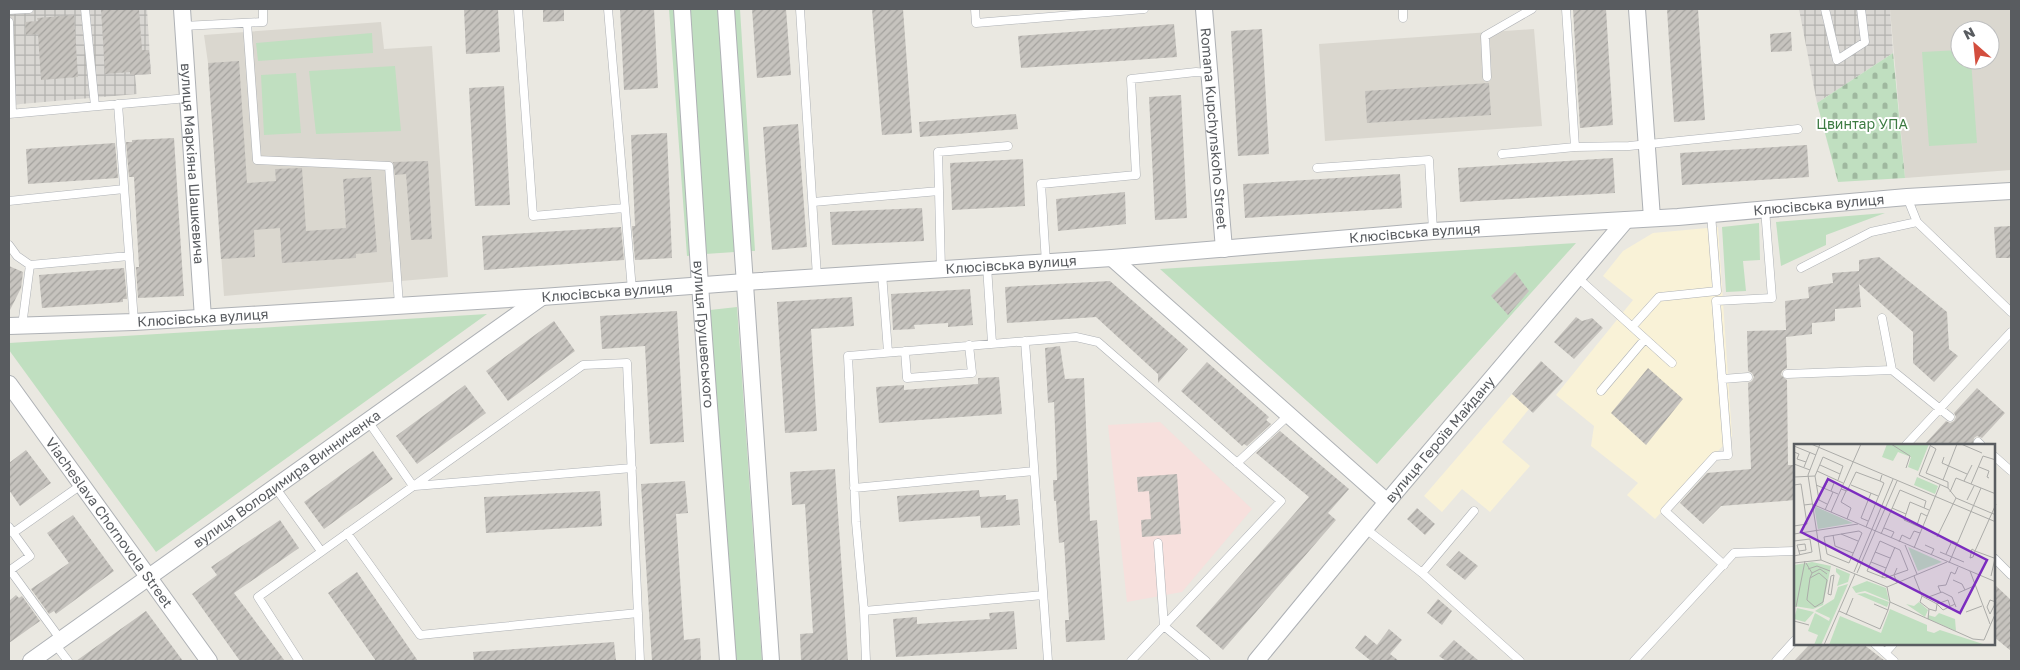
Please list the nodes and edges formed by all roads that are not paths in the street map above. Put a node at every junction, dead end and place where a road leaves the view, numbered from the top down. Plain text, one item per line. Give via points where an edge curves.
1 (29, 9) edge
2 (85, 9) edge
3 (182, 9) edge
4 (263, 9) edge
5 (518, 9) edge
6 (608, 9) edge
7 (682, 9) edge
8 (726, 9) edge
9 (800, 9) edge
10 (975, 9) edge
11 (1133, 9) edge
12 (1144, 9) edge
13 (1204, 9) edge
14 (1403, 9) edge
15 (1532, 9) edge
16 (1566, 9) edge
17 (1637, 9) edge
18 (1825, 9) edge
19 (1861, 9) edge
20 (9, 10) edge
21 (1403, 18) dead end
22 (9, 22) edge
23 (247, 23) junction
24 (183, 26) junction
25 (1208, 73) junction
26 (1487, 77) dead end
27 (188, 98) junction
28 (118, 104) junction
29 (95, 106) junction
30 (10, 114) edge
31 (1798, 129) dead end
32 (1646, 145) junction
33 (1008, 146) dead end
34 (1575, 147) junction
35 (1502, 154) dead end
36 (1316, 168) dead end
37 (124, 190) junction
38 (939, 190) junction
39 (2011, 191) edge
40 (1907, 197) junction
41 (9, 201) edge
42 (814, 202) junction
43 (624, 208) junction
44 (1764, 209) junction
45 (1711, 214) junction
46 (1652, 218) junction
47 (1626, 220) junction
48 (1917, 222) junction
49 (1433, 231) junction
50 (9, 245) edge
51 (1224, 249) junction
52 (129, 256) junction
53 (1112, 258) junction
54 (1046, 263) junction
55 (30, 265) junction
56 (987, 266) junction
57 (1801, 268) dead end
58 (941, 270) junction
59 (882, 273) junction
60 (817, 277) junction
61 (1577, 277) junction
62 (745, 282) junction
63 (700, 285) junction
64 (632, 290) junction
65 (542, 297) junction
66 (399, 305) junction
67 (2011, 312) edge
68 (203, 318) junction
69 (1882, 318) dead end
70 (134, 322) junction
71 (16, 326) edge
72 (1632, 327) junction
73 (2011, 332) edge
74 (1645, 339) junction
75 (1025, 340) junction
76 (992, 343) junction
77 (969, 345) junction
78 (905, 351) junction
79 (888, 352) junction
80 (1672, 363) dead end
81 (1892, 370) junction
82 (1787, 374) dead end
83 (1748, 377) dead end
84 (1723, 379) junction
85 (9, 384) edge
86 (1601, 391) dead end
87 (1941, 409) junction
88 (1289, 415) junction
89 (1950, 417) dead end
90 (368, 421) junction
91 (1907, 444) edge
92 (1995, 457) edge
93 (1238, 464) junction
94 (632, 468) junction
95 (1034, 471) junction
96 (2011, 471) edge
97 (81, 485) junction
98 (413, 486) junction
99 (275, 487) junction
100 (854, 488) junction
101 (1387, 502) junction
102 (1474, 510) dead end
103 (1366, 529) junction
104 (11, 530) edge
105 (346, 534) junction
106 (1158, 543) dead end
107 (321, 551) junction
108 (1794, 551) edge
109 (1995, 559) edge
110 (1724, 564) junction
111 (9, 571) edge
112 (1422, 573) junction
113 (2011, 575) edge
114 (150, 577) junction
115 (1043, 595) junction
116 (864, 610) junction
117 (638, 613) junction
118 (1164, 626) junction
119 (1794, 641) edge
120 (58, 642) junction
121 (1876, 645) edge
122 (1892, 645) edge
123 (1885, 653) junction
124 (31, 661) edge
125 (68, 661) edge
126 (209, 661) edge
127 (299, 661) edge
128 (640, 661) edge
129 (728, 661) edge
130 (771, 661) edge
131 (866, 661) edge
132 (1048, 661) edge
133 (1131, 661) edge
134 (1206, 661) edge
135 (1256, 661) edge
136 (1520, 661) edge
137 (1634, 661) edge
138 (1776, 661) edge
139 (1894, 661) edge

1 - 20 lane
2 - 29 lane
3 - 24 street, вулиця Маркіяна Шашкевича
4 - 23 lane via 262,22
5 - 43 lane via 534,216
6 - 43 lane
7 - 63 street, вулиця Грушевського
8 - 62 street
9 - 42 lane
10 - 11 lane via 976,22
11 - 12 lane
13 - 25 street, Romana Kupchynskoho Street
14 - 21 lane
15 - 26 lane via 1485,36
16 - 34 lane
17 - 32 street
18 - 19 lane via 1837,60 1865,42
22 - 30 lane
23 - 24 lane
23 - 66 lane via 257,160 389,166
24 - 27 street, вулиця Маркіяна Шашкевича
25 - 51 street, Romana Kupchynskoho Street
25 - 54 lane via 1131,79 1136,175 1041,184
27 - 28 lane
27 - 68 street, вулиця Маркіяна Шашкевича
28 - 29 lane
28 - 37 lane
29 - 30 lane
31 - 32 lane
32 - 34 lane
32 - 46 street
33 - 38 lane via 938,152
34 - 35 lane
36 - 49 lane via 1429,160
37 - 41 lane
37 - 52 lane
38 - 42 lane
38 - 58 lane
39 - 40 street, Клюсівська вулиця
40 - 44 street, Клюсівська вулиця
40 - 48 lane
42 - 60 lane
43 - 64 lane
44 - 45 street, Клюсівська вулиця
44 - 84 lane via 1772,298 1716,302
45 - 46 street, Клюсівська вулиця
45 - 72 lane via 1717,291 1659,297
46 - 47 street, Клюсівська вулиця
47 - 49 street, Клюсівська вулиця
47 - 61 street, вулиця Героїв Майдану
48 - 57 lane via 1871,232
48 - 67 lane
49 - 51 street, Клюсівська вулиця
50 - 55 lane
51 - 53 street, Клюсівська вулиця
52 - 55 lane
52 - 70 lane
53 - 54 street, Клюсівська вулиця
53 - 88 street
54 - 56 street, Клюсівська вулиця
55 - 71 lane
56 - 58 street, Клюсівська вулиця
56 - 76 lane
58 - 59 street, Клюсівська вулиця
59 - 60 street, Клюсівська вулиця
59 - 79 lane
60 - 62 street, Клюсівська вулиця
61 - 72 lane
61 - 101 street, вулиця Героїв Майдану
62 - 63 street, Клюсівська вулиця
62 - 130 street
63 - 64 street, Клюсівська вулиця
63 - 129 street, вулиця Грушевського
64 - 65 street, Клюсівська вулиця
65 - 66 street, Клюсівська вулиця
65 - 90 street, вулиця Володимира Винниченка
66 - 68 street, Клюсівська вулиця
68 - 70 street, Клюсівська вулиця
69 - 81 lane
70 - 71 street, Клюсівська вулиця
72 - 74 lane
73 - 87 lane
74 - 80 lane
74 - 86 lane
75 - 76 lane
75 - 93 lane via 1076,337 1098,342
75 - 95 lane
76 - 77 lane
77 - 78 lane
77 - 78 lane via 972,374 907,378
78 - 79 lane
79 - 100 lane via 848,356
81 - 82 lane
81 - 87 lane
83 - 84 lane
84 - 110 lane via 1728,455 1715,456 1665,511
85 - 97 street, Viacheslava Chornovola Street
87 - 89 lane
87 - 91 lane
88 - 93 lane
88 - 101 street
90 - 98 lane
90 - 99 street, вулиця Володимира Винниченка
92 - 96 lane
93 - 118 lane via 1281,501
94 - 98 lane
94 - 98 lane via 627,363 582,365
94 - 117 lane
95 - 100 lane
95 - 115 lane
97 - 104 lane
97 - 114 street, Viacheslava Chornovola Street
98 - 105 lane
99 - 107 lane
99 - 114 street, вулиця Володимира Винниченка
100 - 116 lane
101 - 103 street, вулиця Героїв Майдану
102 - 112 lane
103 - 112 lane
103 - 135 street, вулиця Героїв Майдану
104 - 111 lane via 30,556
105 - 107 lane
105 - 117 lane via 420,634
106 - 118 lane
107 - 127 lane via 258,597
108 - 110 lane via 1734,553
109 - 113 lane
110 - 137 lane
111 - 120 lane
112 - 136 lane
114 - 120 street, вулиця Володимира Винниченка
114 - 126 street, Viacheslava Chornovola Street
115 - 116 lane
115 - 132 lane
116 - 131 lane
117 - 128 lane
118 - 133 lane
118 - 134 lane
119 - 138 lane
120 - 124 street, вулиця Володимира Винниченка
120 - 125 lane
121 - 123 lane
122 - 123 lane
123 - 139 lane

